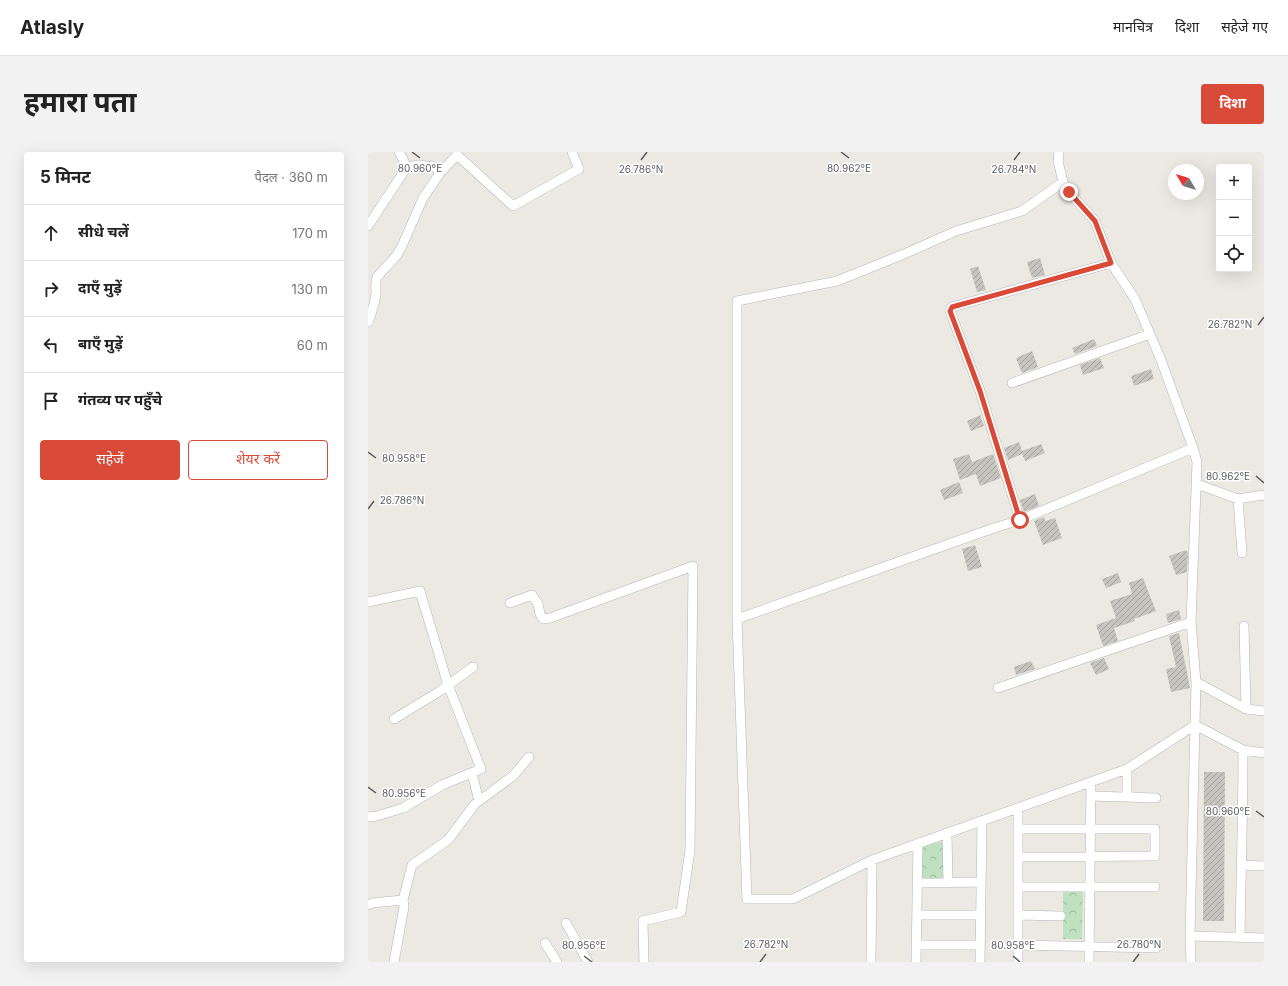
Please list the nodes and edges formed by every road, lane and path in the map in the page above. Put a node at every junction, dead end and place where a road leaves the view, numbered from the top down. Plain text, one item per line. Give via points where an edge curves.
1 (399, 152) edge
2 (572, 152) edge
3 (1059, 152) edge
4 (457, 154) edge
5 (407, 167) junction
6 (440, 173) junction
7 (1063, 182) junction
8 (368, 226) edge
9 (1111, 263) junction
10 (368, 322) edge
11 (1150, 334) junction
12 (1012, 383) dead end
13 (1193, 448) junction
14 (1197, 484) junction
15 (1264, 495) edge
16 (1238, 499) junction
17 (1020, 520) junction
18 (1242, 553) dead end
19 (368, 602) edge
20 (510, 603) dead end
21 (737, 619) junction
22 (1191, 622) junction
23 (1244, 626) dead end
24 (473, 667) dead end
25 (1196, 682) junction
26 (448, 685) junction
27 (998, 688) dead end
28 (1246, 708) junction
29 (1264, 711) edge
30 (394, 719) dead end
31 (1195, 725) junction
32 (1243, 750) junction
33 (1264, 753) edge
34 (529, 757) dead end
35 (1127, 769) junction
36 (472, 773) junction
37 (1091, 782) junction
38 (1091, 796) junction
39 (1127, 797) junction
40 (1156, 798) dead end
41 (479, 801) junction
42 (1018, 808) junction
43 (368, 817) edge
44 (982, 820) junction
45 (1018, 828) junction
46 (1090, 829) junction
47 (947, 833) junction
48 (918, 844) junction
49 (1090, 856) junction
50 (1018, 857) junction
51 (872, 860) junction
52 (1241, 865) junction
53 (1264, 866) edge
54 (981, 882) junction
55 (917, 883) junction
56 (948, 883) junction
57 (1018, 887) junction
58 (1090, 887) junction
59 (1155, 887) dead end
60 (403, 900) junction
61 (368, 905) edge
62 (917, 915) junction
63 (981, 915) junction
64 (1018, 915) junction
65 (1061, 916) dead end
66 (566, 923) dead end
67 (1190, 936) junction
68 (1240, 937) junction
69 (1264, 938) edge
70 (545, 943) dead end
71 (916, 945) junction
72 (980, 945) junction
73 (1018, 945) junction
74 (1089, 946) junction
75 (1156, 948) dead end
76 (394, 962) edge
77 (557, 962) edge
78 (588, 962) edge
79 (644, 962) edge
80 (871, 962) edge
81 (916, 962) edge
82 (980, 962) edge
83 (1018, 962) edge
84 (1089, 962) edge
85 (1191, 962) edge

1 - 5 street
2 - 4 street via 579,170 513,206
3 - 7 street via 1058,161
4 - 6 street
5 - 6 street via 435,167
5 - 8 street
6 - 10 street via 423,198 397,255 375,281 374,306
7 - 9 street via 1095,221
7 - 21 street via 1022,211 956,231 837,281 737,301
9 - 11 street via 1135,299
9 - 17 street via 952,307 950,311 980,391
11 - 12 street
11 - 13 street
13 - 14 street via 1197,462
13 - 17 street
14 - 16 street
14 - 22 street
15 - 16 street
16 - 18 street
17 - 21 street
19 - 26 street via 420,591
20 - 79 street via 532,595 538,604 540,614 544,619 550,618 694,566 690,850 681,912 643,921
21 - 51 street via 747,900 794,899
22 - 25 street
22 - 27 street
23 - 28 street
24 - 26 street
25 - 28 street
25 - 31 street
26 - 30 street
26 - 36 street via 481,769
28 - 29 street
31 - 32 street
31 - 35 street
31 - 67 street
32 - 33 street
32 - 52 street
34 - 41 street via 513,776
35 - 37 street
35 - 39 street
36 - 41 street
36 - 43 street via 442,785 403,808
37 - 38 street
37 - 42 street
38 - 39 street
38 - 46 street
39 - 40 street
41 - 60 street via 448,840 412,865
42 - 44 street
42 - 45 street
44 - 47 street
44 - 54 street
45 - 46 street
45 - 50 street
46 - 49 street
46 - 49 street via 1155,829 1155,856
47 - 48 street
47 - 56 street
48 - 51 street
48 - 55 street
49 - 50 street
49 - 58 street
50 - 57 street
51 - 80 street
52 - 53 street
52 - 68 street
54 - 56 street
54 - 63 street
55 - 56 street
55 - 62 street
57 - 58 street
57 - 64 street
58 - 59 street
58 - 74 street
60 - 61 street
60 - 76 street
62 - 63 street
62 - 71 street
63 - 72 street
64 - 65 street
64 - 73 street
66 - 78 street
67 - 68 street
67 - 85 street
68 - 69 street
70 - 77 street
71 - 72 street
71 - 81 street
72 - 82 street
73 - 74 street
73 - 83 street
74 - 75 street
74 - 84 street

